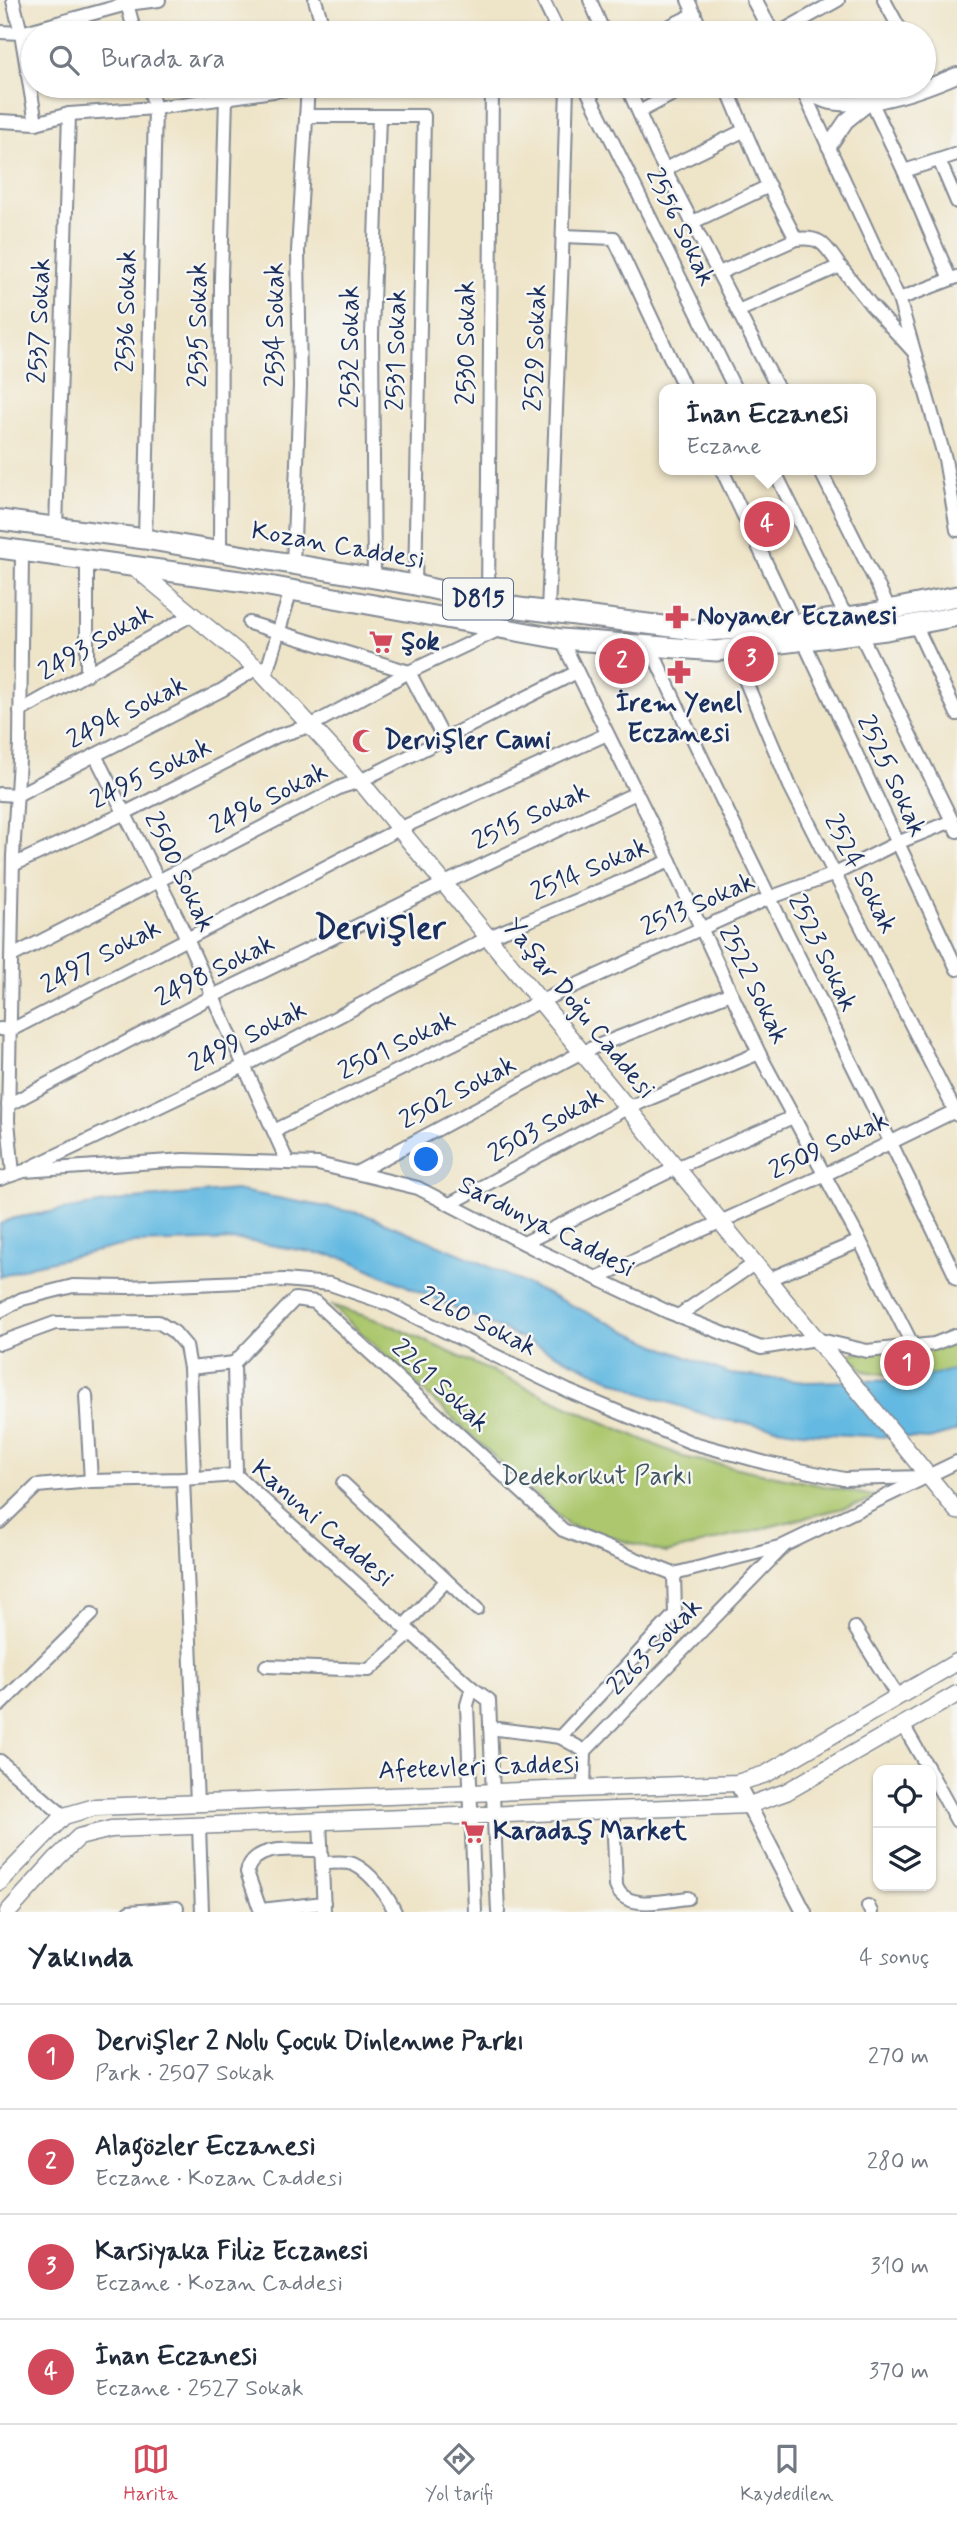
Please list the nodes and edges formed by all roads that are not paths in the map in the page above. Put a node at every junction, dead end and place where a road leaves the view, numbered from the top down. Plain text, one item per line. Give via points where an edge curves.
1 (13, 0) edge
2 (159, 0) edge
3 (315, 0) edge
4 (543, 0) edge
5 (590, 0) edge
6 (688, 0) edge
7 (754, 0) edge
8 (838, 0) edge
9 (884, 0) edge
10 (127, 2) edge
11 (695, 14) junction
12 (63, 21) edge
13 (132, 21) edge
14 (322, 21) edge
15 (553, 21) edge
16 (599, 21) edge
17 (680, 21) edge
18 (698, 21) edge
19 (765, 21) edge
20 (800, 21) edge
21 (895, 21) edge
22 (21, 29) edge
23 (0, 32) edge
24 (21, 33) edge
25 (957, 75) edge
26 (936, 79) edge
27 (32, 98) edge
28 (152, 98) edge
29 (220, 98) edge
30 (226, 98) edge
31 (307, 98) edge
32 (492, 98) edge
33 (566, 98) edge
34 (591, 98) edge
35 (633, 98) edge
36 (665, 98) edge
37 (731, 98) edge
38 (806, 98) edge
39 (821, 98) edge
40 (879, 98) edge
41 (871, 101) junction
42 (155, 108) junction
43 (639, 112) junction
44 (69, 114) junction
45 (306, 116) junction
46 (379, 116) junction
47 (0, 121) edge
48 (36, 123) junction
49 (745, 130) junction
50 (829, 146) junction
51 (957, 154) edge
52 (939, 160) junction
53 (666, 169) junction
54 (904, 171) junction
55 (769, 186) junction
56 (957, 202) edge
57 (692, 222) junction
58 (563, 236) junction
59 (796, 239) junction
60 (840, 266) junction
61 (719, 273) junction
62 (953, 278) edge
63 (899, 299) junction
64 (738, 311) junction
65 (916, 355) junction
66 (683, 384) edge
67 (732, 384) edge
68 (776, 384) edge
69 (724, 475) edge
70 (776, 475) edge
71 (822, 475) edge
72 (0, 520) edge
73 (57, 528) junction
74 (957, 530) edge
75 (146, 540) junction
76 (0, 548) edge
77 (22, 552) junction
78 (220, 553) junction
79 (87, 561) junction
80 (293, 565) junction
81 (143, 568) junction
82 (374, 578) junction
83 (415, 584) junction
84 (291, 590) junction
85 (957, 596) edge
86 (488, 601) junction
87 (890, 610) junction
88 (548, 612) junction
89 (193, 614) junction
90 (957, 615) edge
91 (846, 617) junction
92 (249, 623) dead end
93 (915, 624) junction
94 (500, 628) junction
95 (279, 632) junction
96 (799, 632) junction
97 (860, 633) junction
98 (561, 639) junction
99 (650, 646) junction
100 (732, 649) junction
101 (261, 672) junction
102 (409, 672) junction
103 (577, 672) junction
104 (87, 674) junction
105 (20, 711) junction
106 (957, 714) edge
107 (310, 726) junction
108 (607, 734) junction
109 (444, 739) junction
110 (95, 755) junction
111 (360, 781) junction
112 (636, 793) junction
113 (0, 794) edge
114 (17, 795) junction
115 (125, 814) junction
116 (954, 826) edge
117 (400, 829) junction
118 (897, 843) junction
119 (670, 861) junction
120 (13, 865) junction
121 (835, 874) junction
122 (159, 880) junction
123 (444, 883) junction
124 (769, 898) junction
125 (700, 929) junction
126 (489, 937) junction
127 (186, 938) junction
128 (12, 956) junction
129 (957, 969) edge
130 (731, 993) junction
131 (213, 996) junction
132 (541, 1001) junction
133 (5, 1029) edge
134 (582, 1052) junction
135 (760, 1053) junction
136 (244, 1066) junction
137 (8, 1105) junction
138 (627, 1108) junction
139 (956, 1112) edge
140 (793, 1117) junction
141 (274, 1132) junction
142 (892, 1142) junction
143 (288, 1163) junction
144 (676, 1168) junction
145 (18, 1172) junction
146 (356, 1173) junction
147 (824, 1175) junction
148 (0, 1179) edge
149 (450, 1204) junction
150 (720, 1222) junction
151 (860, 1241) junction
152 (524, 1243) junction
153 (754, 1264) junction
154 (596, 1278) junction
155 (957, 1279) edge
156 (768, 1280) junction
157 (0, 1311) edge
158 (678, 1316) junction
159 (957, 1335) edge
160 (816, 1339) junction
161 (0, 1343) edge
162 (913, 1346) junction
163 (234, 1363) junction
164 (190, 1368) junction
165 (86, 1395) dead end
166 (957, 1462) edge
167 (236, 1475) junction
168 (927, 1477) junction
169 (188, 1479) junction
170 (91, 1481) junction
171 (342, 1483) dead end
172 (957, 1511) edge
173 (0, 1522) edge
174 (783, 1546) junction
175 (674, 1574) junction
176 (446, 1581) junction
177 (477, 1609) dead end
178 (92, 1614) dead end
179 (855, 1628) dead end
180 (407, 1629) junction
181 (957, 1662) edge
182 (265, 1666) dead end
183 (472, 1688) junction
184 (957, 1694) edge
185 (898, 1697) junction
186 (0, 1705) edge
187 (903, 1725) junction
188 (490, 1728) junction
189 (561, 1737) junction
190 (585, 1751) junction
191 (0, 1761) edge
192 (926, 1765) edge
193 (737, 1783) junction
194 (936, 1783) edge
195 (584, 1789) junction
196 (493, 1792) junction
197 (471, 1793) junction
198 (197, 1803) junction
199 (749, 1805) junction
200 (613, 1811) junction
201 (494, 1815) junction
202 (64, 1816) junction
203 (472, 1816) junction
204 (957, 1821) edge
205 (320, 1822) junction
206 (199, 1826) junction
207 (320, 1850) junction
208 (324, 1863) junction
209 (0, 1882) edge
210 (688, 1898) dead end
211 (324, 1907) edge
212 (177, 1908) dead end
213 (261, 1911) edge
214 (8, 1912) edge
215 (130, 1912) edge
216 (202, 1912) edge
217 (395, 1912) edge
218 (475, 1912) edge
219 (498, 1912) edge
220 (804, 1912) edge

1 - 22 street
2 - 10 street
3 - 14 street
4 - 15 street
5 - 16 street
6 - 11 street
7 - 19 street
8 - 20 street
9 - 21 street
10 - 12 street
10 - 13 street
11 - 17 street
11 - 18 street
23 - 24 street
25 - 26 street
27 - 48 street
28 - 42 street, 2536 Sokak
29 - 42 street
30 - 78 street, 2535 Sokak
31 - 45 street, 2534 Sokak
32 - 86 street, 2530 Sokak
33 - 58 street, 2529 Sokak
34 - 67 street, 2556 Sokak
35 - 43 street
36 - 43 street
37 - 49 street
38 - 50 street
39 - 41 street
40 - 41 street
41 - 50 street via 846,121
41 - 54 street
42 - 44 street
42 - 75 street, 2536 Sokak
43 - 53 street
44 - 48 street
44 - 73 street, 2537 Sokak
45 - 46 street
45 - 80 street, 2534 Sokak via 298,251 300,386
46 - 82 street, 2532 Sokak via 372,335
46 - 83 street, 2531 Sokak via 424,116
47 - 48 street
49 - 53 street
49 - 55 street
50 - 63 street
51 - 52 street
52 - 54 street
52 - 56 street
53 - 57 street
54 - 62 street
55 - 57 street
55 - 59 street
57 - 61 street
58 - 66 street via 614,239
58 - 88 street, 2529 Sokak
59 - 60 street via 813,237
59 - 61 street
60 - 64 street
60 - 65 street
61 - 64 street
62 - 63 street
63 - 65 street
64 - 68 street
65 - 74 street via 945,459
69 - 96 street, 2525 Sokak
70 - 91 street
71 - 87 street
72 - 73 highway, Kozan Caddesi / D815
73 - 75 highway, Kozan Caddesi / D815
75 - 78 highway, Kozan Caddesi / D815
75 - 81 highway via 130,551
75 - 81 highway via 159,561
76 - 77 highway, Kozan Caddesi / D815
77 - 79 highway, Kozan Caddesi / D815
77 - 105 street
78 - 80 highway, Kozan Caddesi / D815
79 - 81 highway, Kozan Caddesi / D815
79 - 104 street
80 - 82 highway, Kozan Caddesi / D815
81 - 84 highway, Kozan Caddesi / D815
81 - 89 main road, Yaşar Doğu Caddesi
82 - 83 highway, Kozan Caddesi / D815
83 - 86 highway, Kozan Caddesi / D815
84 - 94 highway, Kozan Caddesi / D815
84 - 95 street
85 - 87 highway, Kozan Caddesi / D815
86 - 88 highway, Kozan Caddesi / D815
87 - 91 highway, Kozan Caddesi / D815
88 - 96 highway, Kozan Caddesi / D815 via 704,631
89 - 101 main road, Yaşar Doğu Caddesi
89 - 104 street, 2493 Sokak
90 - 93 highway, Kozan Caddesi / D815
91 - 96 highway, Kozan Caddesi / D815
92 - 95 street
93 - 97 highway, Kozan Caddesi / D815
93 - 106 street
94 - 98 highway, Kozan Caddesi / D815
94 - 102 street, 2495 Sokak
95 - 101 street
95 - 102 street
96 - 97 highway, Kozan Caddesi / D815
96 - 100 highway, Kozan Caddesi / D815
96 - 118 street, 2525 Sokak
97 - 116 street
98 - 99 highway, Kozan Caddesi / D815
98 - 103 street, 2522 Sokak
99 - 100 highway, Kozan Caddesi / D815
99 - 124 street, 2523 Sokak
100 - 121 street, 2524 Sokak via 790,786
101 - 107 main road, Yaşar Doğu Caddesi
101 - 110 street, 2494 Sokak
102 - 107 street, 2495 Sokak
102 - 109 street
103 - 108 street, 2522 Sokak
103 - 109 street, 2496 Sokak
104 - 105 street, 2493 Sokak
105 - 114 street
107 - 111 main road, Yaşar Doğu Caddesi
107 - 115 street, 2495 Sokak via 277,736
108 - 112 street, 2522 Sokak
108 - 117 street, 2497 Sokak
109 - 111 street, 2496 Sokak
110 - 114 street, 2494 Sokak
110 - 115 street, 2500 Sokak
111 - 117 main road, Yaşar Doğu Caddesi
111 - 122 street, 2496 Sokak
112 - 119 street, 2522 Sokak
112 - 123 street, 2515 Sokak
113 - 114 street
114 - 120 street
115 - 120 street, 2495 Sokak
115 - 122 street, 2500 Sokak
116 - 118 street, 2513 Sokak
117 - 123 main road, Yaşar Doğu Caddesi
117 - 127 street, 2497 Sokak
118 - 121 street, 2513 Sokak
118 - 129 street, 2525 Sokak
119 - 125 street, 2522 Sokak
119 - 126 street, 2514 Sokak
120 - 128 street
121 - 124 street, 2513 Sokak
121 - 139 street, 2524 Sokak
122 - 127 street, 2500 Sokak
122 - 128 street, 2496 Sokak
123 - 126 main road, Yaşar Doğu Caddesi
123 - 131 street, 2498 Sokak
124 - 125 street, 2513 Sokak
124 - 142 street, 2523 Sokak
125 - 130 street, 2522 Sokak
125 - 132 street, 2513 Sokak
126 - 132 main road, Yaşar Doğu Caddesi
126 - 136 street, 2499 Sokak
127 - 131 street, 2500 Sokak
127 - 133 street, 2497 Sokak
128 - 133 street
130 - 134 street, 2502 Sokak
130 - 135 street, 2522 Sokak
131 - 136 street, 2500 Sokak
131 - 137 street, 2498 Sokak
132 - 134 main road, Yaşar Doğu Caddesi
132 - 141 street, 2501 Sokak
133 - 137 street
134 - 138 main road, Yaşar Doğu Caddesi
134 - 146 street, 2502 Sokak
135 - 138 street, 2503 Sokak
135 - 140 street, 2522 Sokak
136 - 141 street, 2500 Sokak
136 - 145 street, 2499 Sokak
137 - 145 street
138 - 144 main road, Yaşar Doğu Caddesi
138 - 149 street, 2503 Sokak
139 - 142 street, 2509 Sokak
140 - 144 street
140 - 147 street, 2522 Sokak
141 - 143 street, 2500 Sokak
142 - 147 street, 2509 Sokak
142 - 155 street, 2523 Sokak
143 - 145 street, Sardunya Caddesi via 184,1160
143 - 146 street, Sardunya Caddesi
144 - 150 main road, Yaşar Doğu Caddesi
144 - 152 street
145 - 148 street, Sardunya Caddesi
146 - 149 street, Sardunya Caddesi via 418,1188
147 - 150 street, 2509 Sokak
147 - 151 street, 2522 Sokak
149 - 152 street, Sardunya Caddesi
150 - 153 main road, Yaşar Doğu Caddesi
150 - 154 street, 2509 Sokak
151 - 156 street
151 - 162 street, 2522 Sokak
152 - 154 street, Sardunya Caddesi
153 - 156 main road, Yaşar Doğu Caddesi
153 - 158 street
154 - 158 street, Sardunya Caddesi
156 - 160 main road, Yaşar Doğu Caddesi
157 - 168 street, 2260 Sokak via 22,1299 74,1286 284,1280 330,1284 391,1305 568,1391 690,1442 844,1479
158 - 160 street, Sardunya Caddesi via 761,1348
159 - 162 street
160 - 162 street via 867,1351
160 - 168 main road, Yaşar Doğu Caddesi
161 - 164 street via 55,1322 158,1322 186,1346
163 - 164 street
163 - 167 street
163 - 175 street, 2261 Sokak via 295,1299 315,1302 563,1530
164 - 169 street
165 - 170 street
166 - 168 street
167 - 169 street, Kanuni Caddesi
167 - 180 street, Kanuni Caddesi
168 - 172 main road, Yaşar Doğu Caddesi
168 - 174 street
169 - 170 street, Kanuni Caddesi
169 - 198 street
170 - 173 street, Kanuni Caddesi via 37,1486
171 - 176 street
174 - 175 street
174 - 190 street, 2263 Sokak
175 - 189 street via 676,1614
176 - 177 street
176 - 180 street
178 - 186 street
179 - 185 street
180 - 182 street via 369,1670
180 - 183 street, Kanuni Caddesi
181 - 185 main road, Afetevleri Caddesi
183 - 188 street, Kanuni Caddesi via 489,1700
183 - 197 street via 467,1705
184 - 187 main road, Afetevleri Caddesi
185 - 193 main road, Afetevleri Caddesi via 766,1774
187 - 192 street
187 - 199 main road, Afetevleri Caddesi via 786,1792
188 - 189 street
188 - 196 street, Kanuni Caddesi
189 - 190 street
190 - 195 street
191 - 202 street
193 - 195 main road, Afetevleri Caddesi
193 - 199 street
194 - 204 street
195 - 196 main road, Afetevleri Caddesi
196 - 197 main road, Afetevleri Caddesi
196 - 201 street, Kanuni Caddesi
197 - 198 main road, Afetevleri Caddesi
197 - 203 street
198 - 202 main road, Afetevleri Caddesi via 95,1807
199 - 200 main road, Afetevleri Caddesi
199 - 220 street
200 - 201 main road, Afetevleri Caddesi
200 - 210 street via 620,1895 634,1903
201 - 203 main road, Afetevleri Caddesi
201 - 219 street, Kanuni Caddesi
202 - 209 main road
203 - 205 main road, Afetevleri Caddesi
203 - 218 street
205 - 206 main road, Afetevleri Caddesi
205 - 207 street
206 - 214 main road, Afetevleri Caddesi via 111,1829 79,1837
206 - 216 street
207 - 208 street
207 - 213 street via 265,1852 253,1858 247,1872
208 - 211 street
208 - 217 street via 351,1863 365,1872
211 - 213 street
212 - 215 street

